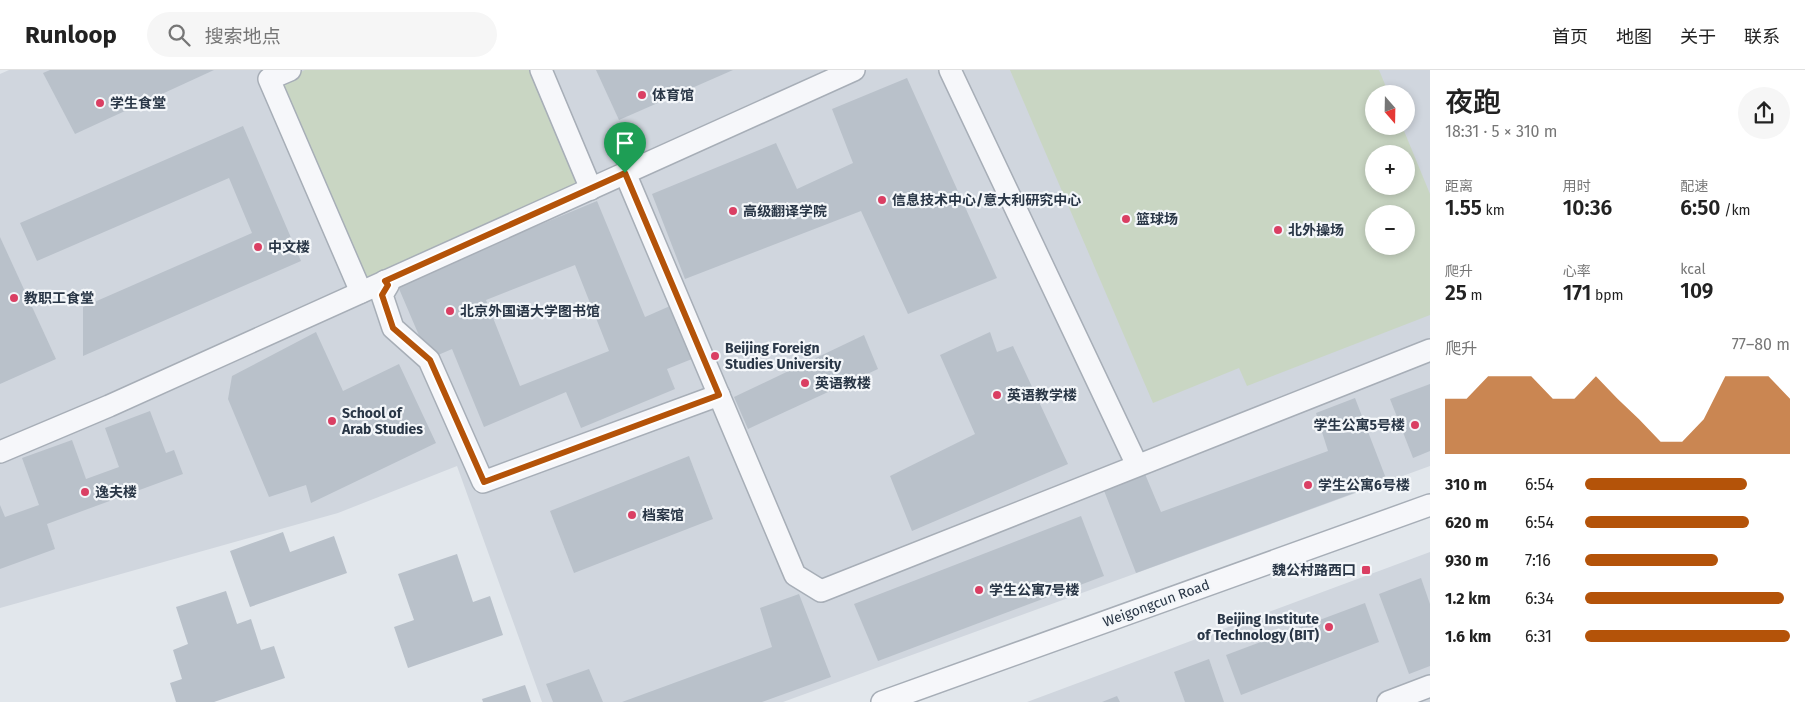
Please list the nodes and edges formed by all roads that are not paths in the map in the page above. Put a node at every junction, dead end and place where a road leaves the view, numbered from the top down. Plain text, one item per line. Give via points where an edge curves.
1 (290, 70) edge
2 (541, 70) edge
3 (854, 70) edge
4 (950, 70) edge
5 (625, 173) junction
6 (591, 188) junction
7 (385, 281) junction
8 (362, 292) junction
9 (1430, 350) edge
10 (719, 395) junction
11 (0, 452) edge
12 (1137, 465) junction
13 (1430, 505) edge
14 (1430, 686) edge
15 (882, 702) edge
16 (1388, 702) edge

1 - 8 street via 269,79
2 - 6 street
3 - 5 street
4 - 12 street
5 - 6 street
5 - 10 street
6 - 7 street
7 - 8 street
7 - 10 street via 388,285 382,295 393,328 430,360 484,482
8 - 11 street
9 - 12 street
10 - 12 street via 796,575 821,591
13 - 15 street, Weigongcun Road
14 - 16 street

